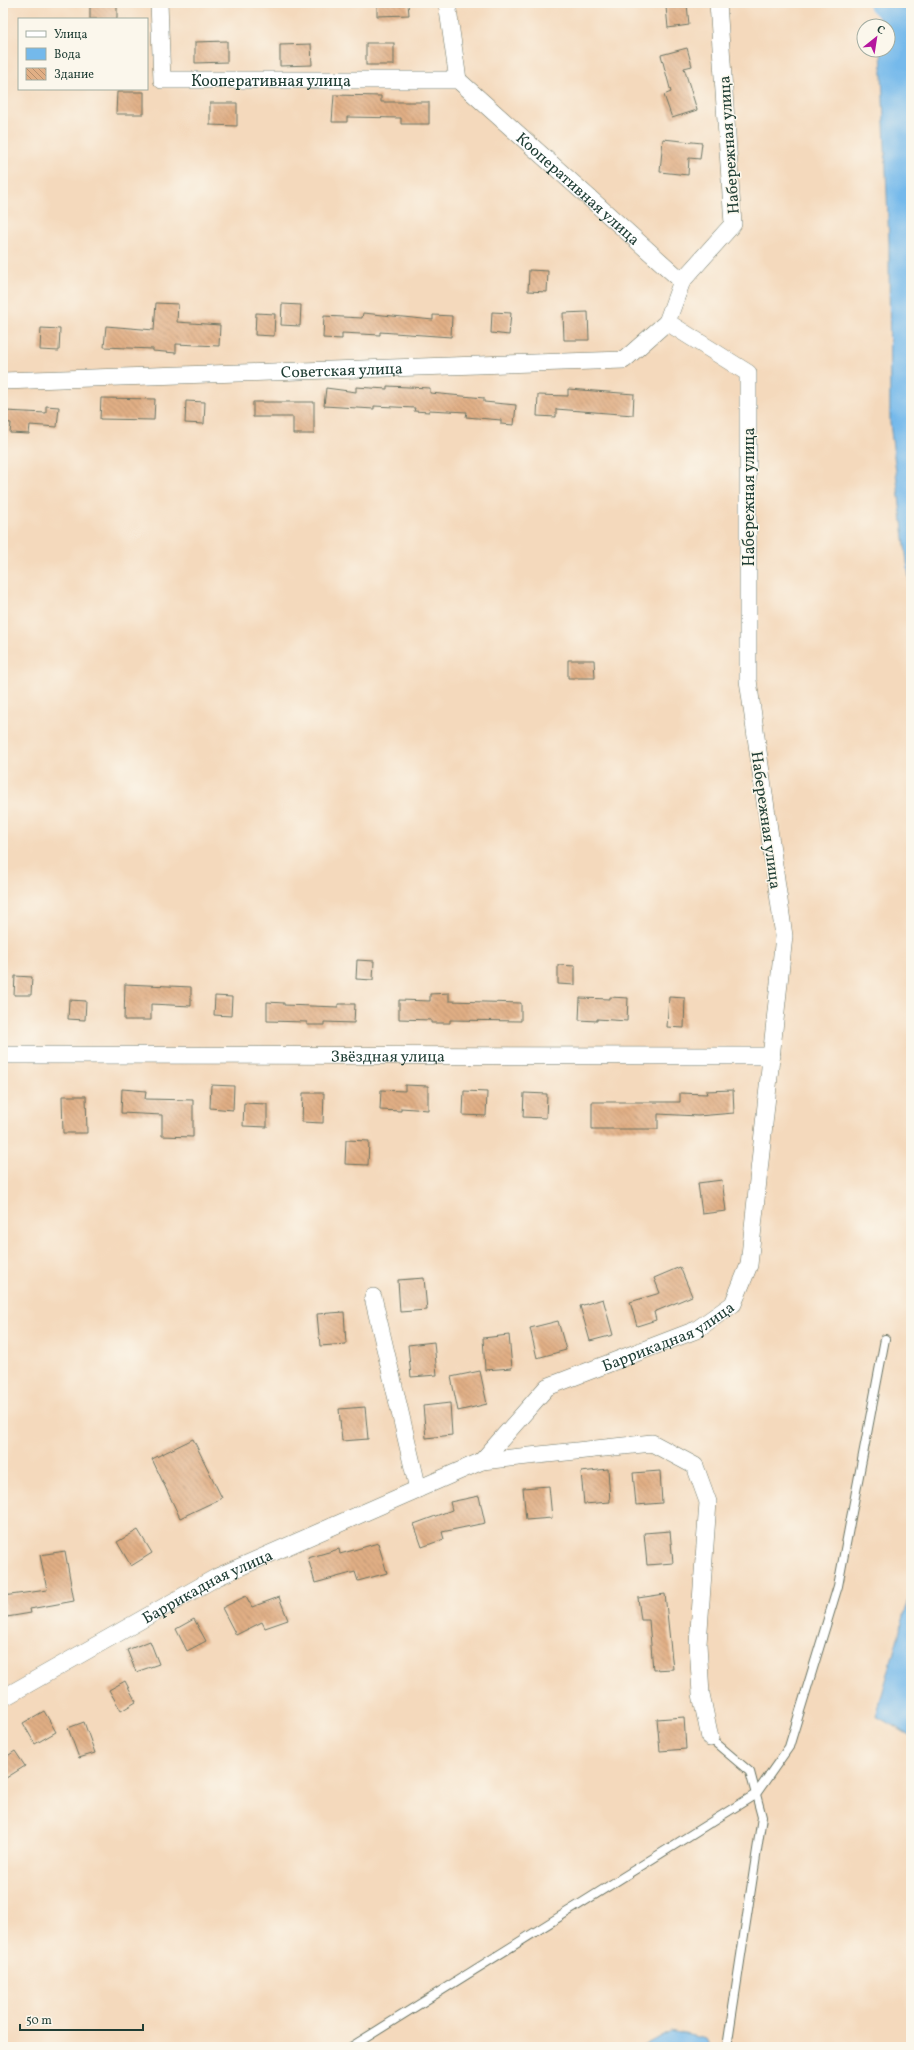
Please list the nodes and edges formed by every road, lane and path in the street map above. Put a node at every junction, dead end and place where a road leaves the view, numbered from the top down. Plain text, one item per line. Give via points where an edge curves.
1 (159, 3) edge
2 (447, 3) edge
3 (718, 3) edge
4 (458, 80) junction
5 (682, 281) junction
6 (667, 322) junction
7 (3, 381) edge
8 (3, 1055) edge
9 (772, 1056) junction
10 (372, 1297) dead end
11 (884, 1339) dead end
12 (482, 1461) junction
13 (418, 1489) junction
14 (3, 1698) edge
15 (710, 1738) joint
16 (756, 1794) junction
17 (351, 2047) edge
18 (727, 2047) edge

1 - 4 street, Кооперативная улица via 162,80
2 - 4 street
3 - 5 street, Набережная улица via 733,224
4 - 5 street, Кооперативная улица
5 - 6 street, Набережная улица
6 - 7 street, Советская улица via 624,360
6 - 9 street, Набережная улица via 748,373 748,680 784,936
8 - 9 street, Звёздная улица
9 - 12 street, Баррикадная улица via 749,1265 733,1304 696,1330 547,1387
10 - 13 street
11 - 16 lane via 838,1586 789,1747
12 - 13 street, Баррикадная улица
12 - 15 street, Баррикадная улица via 652,1444 695,1466 708,1502 698,1644 701,1694
13 - 14 street, Баррикадная улица via 217,1577
15 - 16 lane via 750,1772
16 - 17 lane
16 - 18 lane via 762,1817

